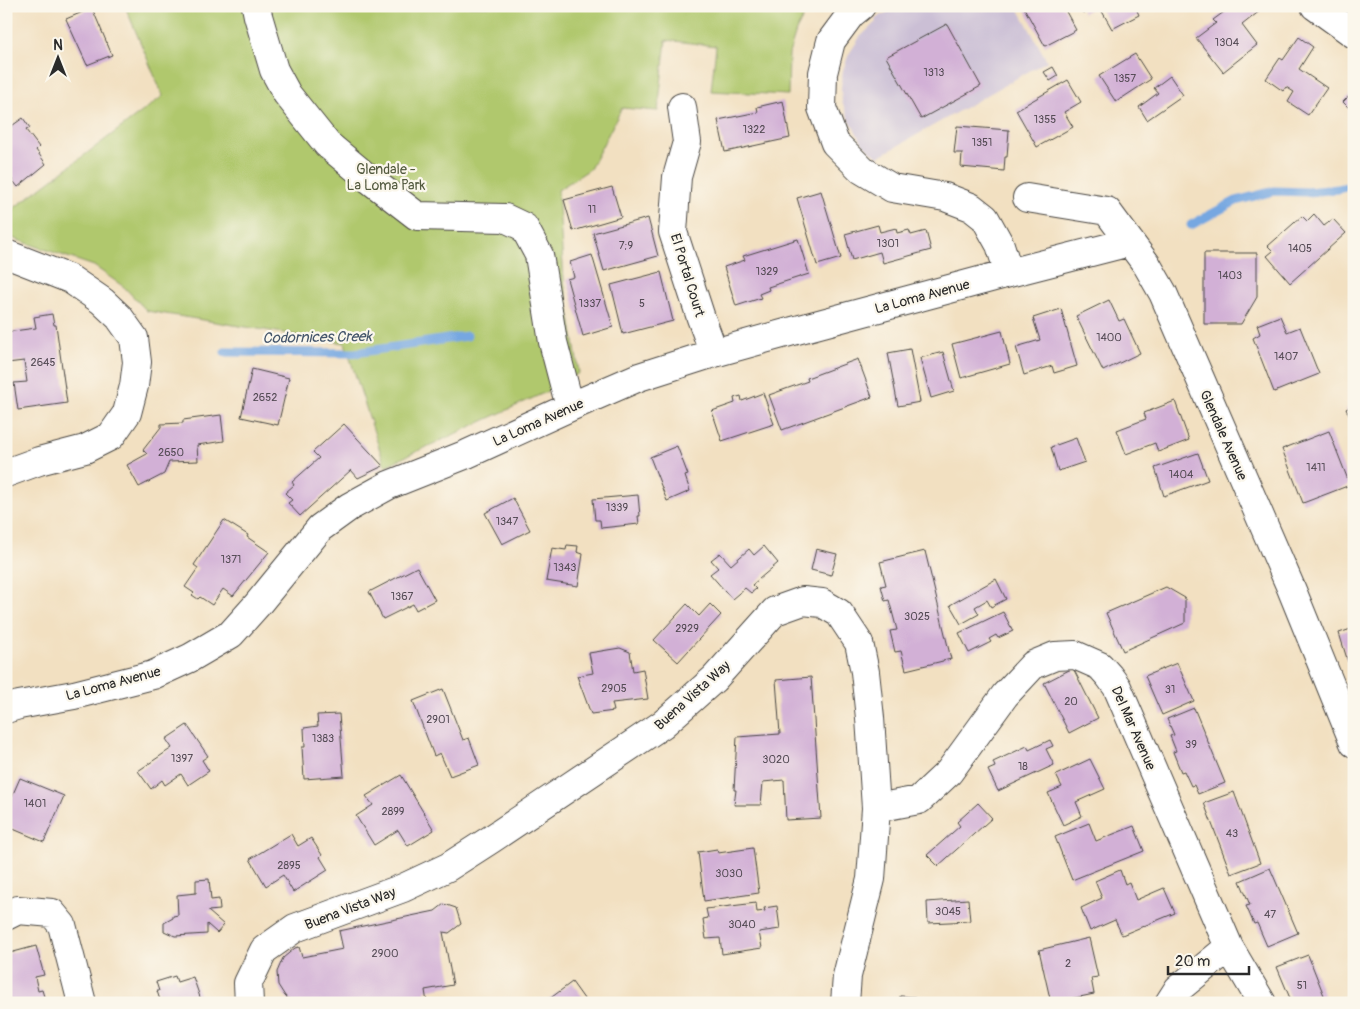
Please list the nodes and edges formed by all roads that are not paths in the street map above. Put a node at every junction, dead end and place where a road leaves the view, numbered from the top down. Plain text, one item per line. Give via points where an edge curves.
1 (256, 6) edge
2 (861, 6) edge
3 (1314, 6) edge
4 (1354, 34) edge
5 (682, 107) dead end
6 (1027, 198) dead end
7 (1130, 242) junction
8 (6, 254) edge
9 (1010, 273) junction
10 (714, 354) junction
11 (570, 407) junction
12 (6, 473) edge
13 (6, 709) edge
14 (1354, 743) edge
15 (876, 808) junction
16 (10, 916) edge
17 (1229, 947) junction
18 (82, 1003) edge
19 (249, 1003) edge
20 (845, 1003) edge
21 (1169, 1003) edge
22 (1262, 1003) edge

1 - 11 street via 274,70 286,94 327,144 369,179 417,216 505,218 524,227 539,256 553,342
2 - 9 street via 831,41 823,73 822,108 835,143 862,170 892,188 945,197 971,207 985,218
3 - 4 street
5 - 10 street, El Portal Court via 687,142 677,177 673,232
6 - 7 street, Glendale Avenue via 1107,211
7 - 9 street, La Loma Avenue
7 - 14 street, Glendale Avenue via 1163,293 1291,588
8 - 12 street via 70,279 102,301 134,338 137,362 126,413 111,436 85,449
9 - 10 street, La Loma Avenue
10 - 11 street, La Loma Avenue via 639,377
11 - 13 street, La Loma Avenue via 389,485 350,507 320,528 231,634 190,658 153,675
15 - 17 street, Del Mar Avenue via 919,800 949,772 1005,695 1033,665 1056,656 1074,655 1100,666 1117,687
15 - 19 street, Buena Vista Way via 870,718 859,643 839,613 822,603 803,601 775,611 714,679 663,724 490,840 448,867 403,888 295,928 264,950 248,983
15 - 20 street, Buena Vista Way via 871,879 847,976
16 - 18 street via 52,914 62,925
17 - 21 street via 1178,989
17 - 22 street, Del Mar Avenue

